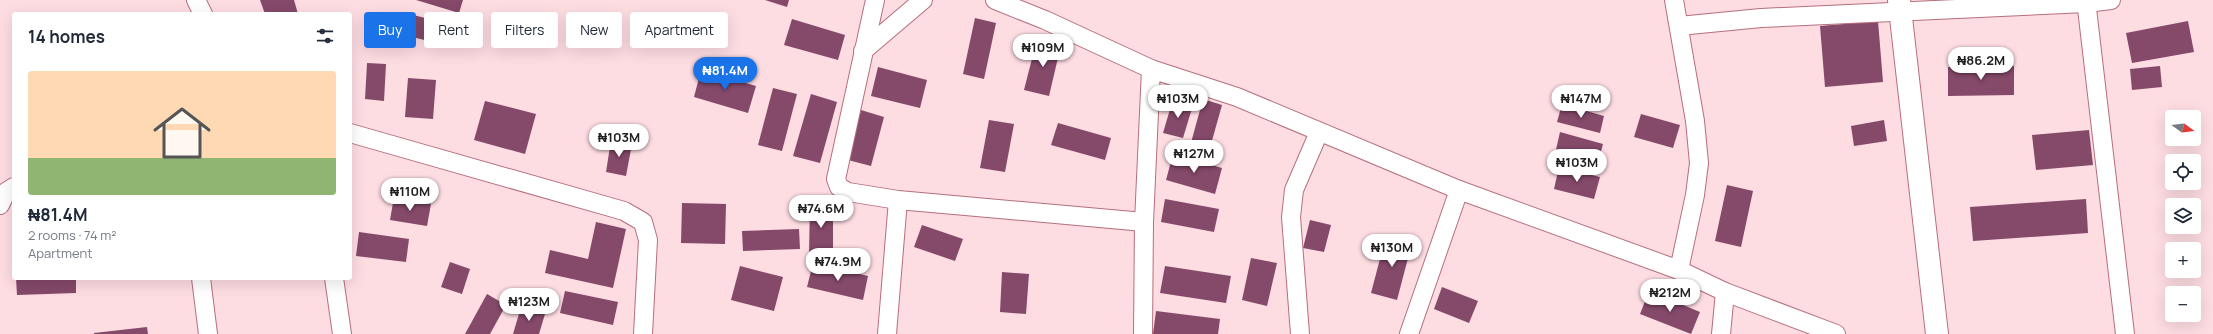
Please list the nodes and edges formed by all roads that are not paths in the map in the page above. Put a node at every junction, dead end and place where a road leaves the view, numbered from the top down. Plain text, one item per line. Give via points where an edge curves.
1 (196, 0) edge
2 (875, 0) edge
3 (923, 0) edge
4 (994, 0) edge
5 (1674, 0) edge
6 (2111, 0) edge
7 (2086, 1) edge
8 (1900, 5) edge
9 (202, 12) edge
10 (1679, 26) junction
11 (863, 51) junction
12 (1151, 69) junction
13 (1319, 132) junction
14 (352, 134) edge
15 (12, 188) edge
16 (1459, 190) junction
17 (898, 200) junction
18 (0, 205) edge
19 (1144, 222) junction
20 (1679, 270) junction
21 (200, 280) edge
22 (334, 280) edge
23 (1725, 292) junction
24 (208, 334) edge
25 (342, 334) edge
26 (643, 334) edge
27 (887, 334) edge
28 (1143, 334) edge
29 (1300, 334) edge
30 (1409, 334) edge
31 (1721, 334) edge
32 (1836, 334) edge
33 (1937, 334) edge
34 (2125, 334) edge

1 - 9 street
2 - 11 street
3 - 11 street
4 - 12 street via 1045,20
5 - 10 street
6 - 7 street
7 - 8 street
7 - 34 street
8 - 10 street
8 - 33 street
10 - 20 street via 1695,121 1699,163
11 - 17 street via 836,179 839,187 848,192
12 - 13 street via 1237,97
12 - 19 street
13 - 16 street
13 - 29 street via 1292,200 1291,217
14 - 26 street via 624,211 643,222 648,240
15 - 18 street via 6,192
16 - 20 street
16 - 30 street
17 - 19 street
17 - 27 street
19 - 28 street
20 - 23 street
21 - 24 street
22 - 25 street
23 - 31 street
23 - 32 street

